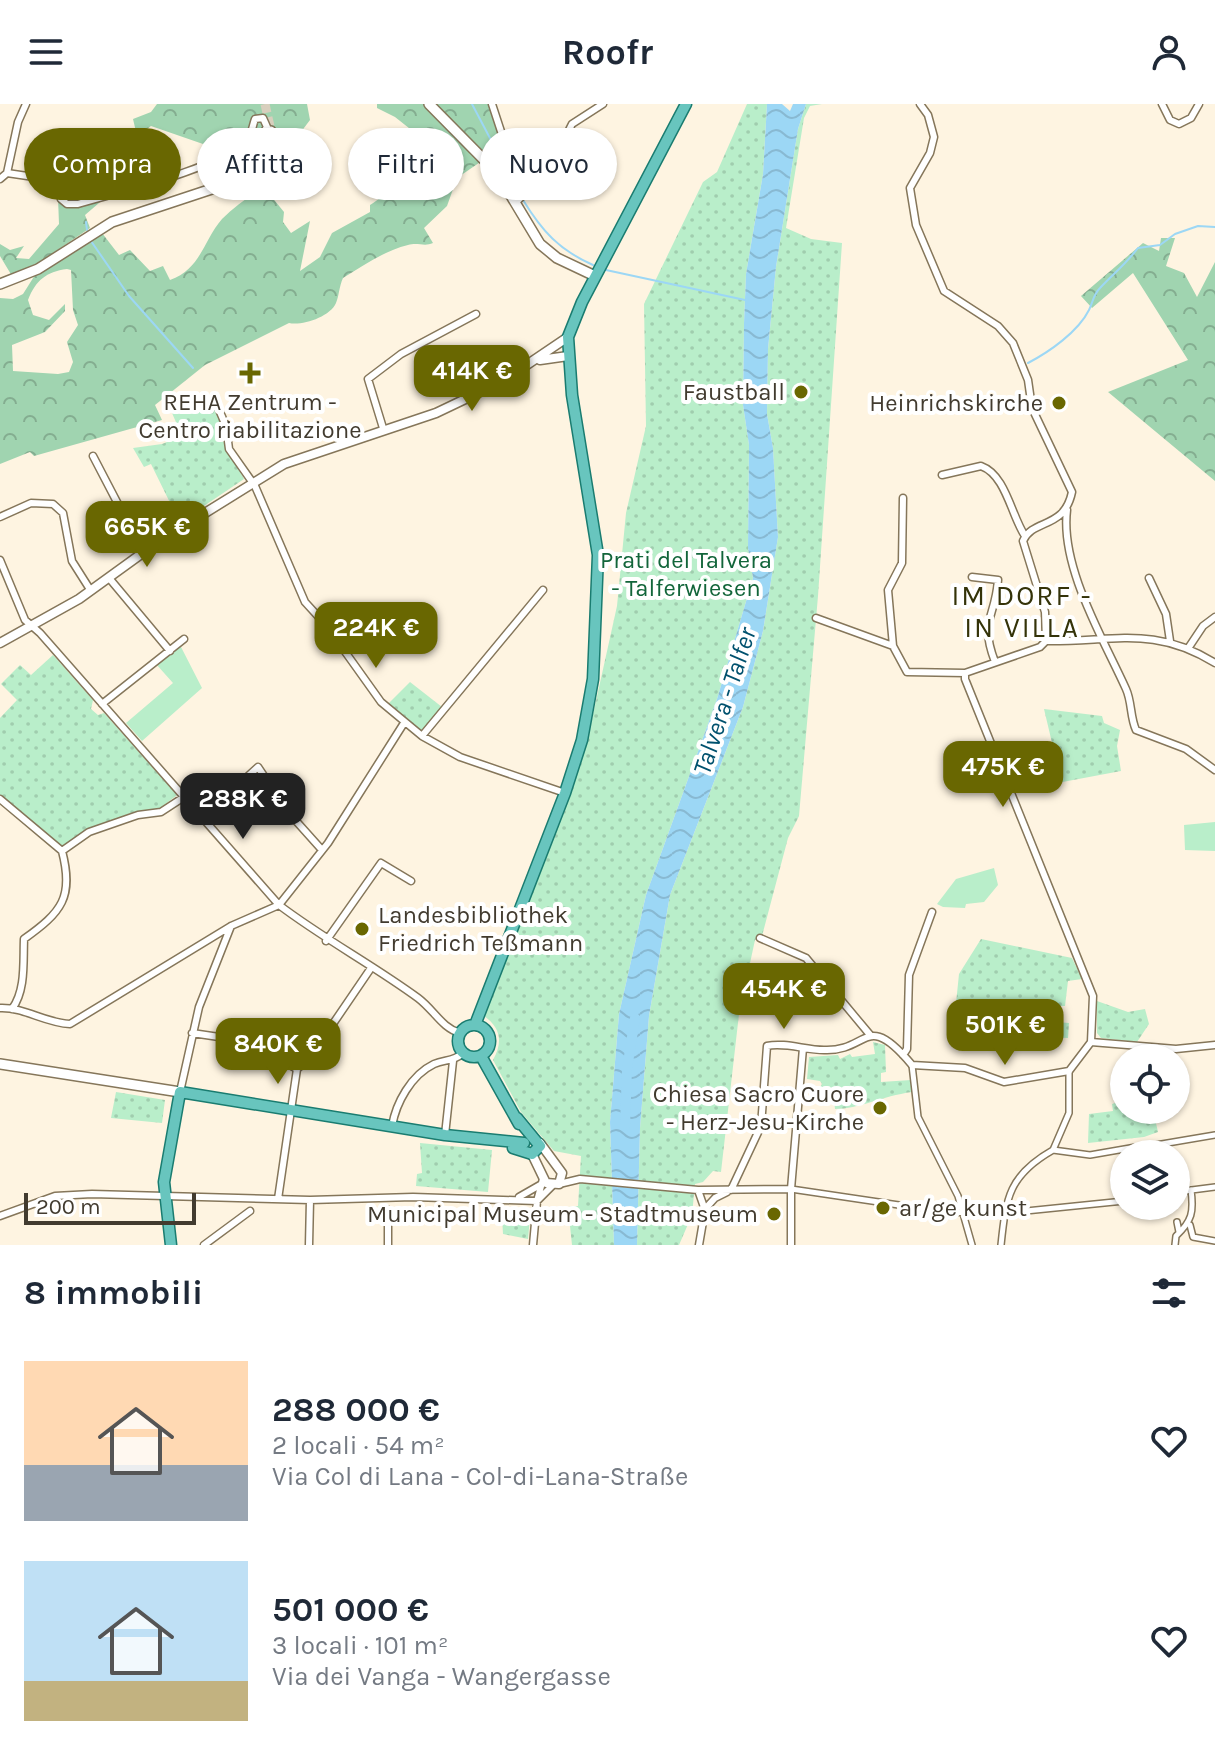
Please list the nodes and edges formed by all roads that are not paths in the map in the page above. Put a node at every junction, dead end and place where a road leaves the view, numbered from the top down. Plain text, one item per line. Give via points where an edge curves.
1 (26, 104) edge
2 (429, 104) edge
3 (492, 104) edge
4 (686, 104) edge
5 (1162, 104) edge
6 (1199, 104) edge
7 (923, 105) edge
8 (598, 106) edge
9 (252, 128) edge
10 (266, 128) edge
11 (500, 128) edge
12 (570, 128) edge
13 (197, 168) edge
14 (7, 173) junction
15 (0, 179) edge
16 (197, 194) edge
17 (516, 201) joint
18 (595, 276) junction
19 (0, 284) edge
20 (476, 314) dead end
21 (568, 337) junction
22 (568, 356) junction
23 (535, 362) junction
24 (214, 398) dead end
25 (383, 428) junction
26 (93, 456) dead end
27 (942, 475) dead end
28 (253, 483) junction
29 (903, 498) dead end
30 (1067, 510) junction
31 (0, 517) edge
32 (1055, 522) junction
33 (1066, 529) junction
34 (1025, 536) junction
35 (143, 552) junction
36 (0, 560) edge
37 (3, 577) edge
38 (972, 577) dead end
39 (109, 578) junction
40 (1149, 578) dead end
41 (543, 590) dead end
42 (91, 591) junction
43 (1215, 617) edge
44 (816, 618) dead end
45 (33, 626) junction
46 (184, 639) dead end
47 (1046, 641) junction
48 (1104, 641) junction
49 (1170, 641) junction
50 (0, 643) edge
51 (893, 646) junction
52 (1189, 647) junction
53 (170, 651) junction
54 (995, 662) junction
55 (1215, 663) edge
56 (965, 673) junction
57 (102, 704) junction
58 (404, 723) junction
59 (422, 736) junction
60 (1215, 770) edge
61 (565, 793) junction
62 (184, 797) junction
63 (0, 799) edge
64 (202, 818) junction
65 (322, 850) junction
66 (62, 851) junction
67 (411, 881) dead end
68 (279, 905) junction
69 (932, 912) dead end
70 (231, 926) junction
71 (760, 938) dead end
72 (326, 941) junction
73 (371, 968) junction
74 (0, 1008) edge
75 (12, 1009) junction
76 (475, 1025) junction
77 (192, 1033) junction
78 (460, 1033) junction
79 (867, 1036) junction
80 (1091, 1042) junction
81 (1215, 1045) edge
82 (803, 1048) junction
83 (463, 1053) junction
84 (903, 1055) junction
85 (481, 1056) junction
86 (453, 1061) junction
87 (0, 1064) edge
88 (912, 1065) junction
89 (297, 1069) junction
90 (1069, 1071) junction
91 (180, 1092) junction
92 (289, 1109) junction
93 (387, 1126) junction
94 (445, 1135) junction
95 (1215, 1135) edge
96 (1185, 1140) edge
97 (530, 1145) junction
98 (1053, 1150) junction
99 (1110, 1151) edge
100 (559, 1169) junction
101 (542, 1179) junction
102 (580, 1179) junction
103 (556, 1185) junction
104 (1215, 1187) edge
105 (791, 1189) junction
106 (696, 1190) junction
107 (731, 1190) junction
108 (1191, 1190) joint
109 (164, 1197) junction
110 (507, 1198) junction
111 (278, 1199) junction
112 (310, 1200) junction
113 (537, 1201) junction
114 (1110, 1203) edge
115 (388, 1205) junction
116 (705, 1210) junction
117 (250, 1211) dead end
118 (963, 1212) junction
119 (1004, 1214) junction
120 (0, 1216) edge
121 (1177, 1222) dead end
122 (1190, 1225) junction
123 (1179, 1232) junction
124 (1215, 1241) edge
125 (171, 1245) edge
126 (204, 1245) edge
127 (309, 1245) edge
128 (388, 1245) edge
129 (533, 1245) edge
130 (699, 1245) edge
131 (791, 1245) edge
132 (972, 1245) edge
133 (1001, 1245) edge
134 (1175, 1245) edge

1 - 14 street
2 - 17 main road via 482,156
3 - 11 street
4 - 18 main road
5 - 6 street via 1170,120 1179,124 1191,118
7 - 30 street via 933,144 910,188 910,202 937,278 952,299 998,326 1013,343 1028,380 1032,408 1070,484
8 - 12 street
9 - 10 street via 257,118 266,121
13 - 14 street via 78,204 61,199 64,192 81,185 76,173
14 - 15 street
16 - 19 main road via 112,222 38,269
17 - 18 main road via 545,249
18 - 21 main road
20 - 25 street via 401,354 368,379
21 - 22 main road
21 - 23 street
22 - 23 street
22 - 61 main road via 598,555 598,602 593,679
23 - 25 street via 436,413
24 - 28 street via 229,449
25 - 28 street via 308,453
26 - 35 street
27 - 34 street via 987,468
28 - 35 street
28 - 58 street via 305,602 381,702
29 - 51 street via 902,563 888,590
30 - 32 street
30 - 33 street
31 - 42 street via 31,503 53,504 63,513 72,561
32 - 33 street
32 - 34 street
33 - 48 street via 1086,609
34 - 47 street via 1024,549 1045,612
35 - 39 street
36 - 37 street
37 - 45 street
38 - 54 street via 998,580 986,635
39 - 42 street
39 - 53 street
40 - 49 street via 1171,628
41 - 59 street
42 - 45 street
43 - 52 street
44 - 51 street
45 - 50 street
45 - 57 street
46 - 53 street
47 - 48 street
47 - 54 street
48 - 49 street
48 - 60 street via 1128,692 1136,730 1186,749
49 - 52 street
51 - 56 street via 907,672
52 - 55 street
53 - 57 street
54 - 56 street
56 - 80 street via 1093,996
57 - 62 street
58 - 59 street
58 - 65 street
59 - 61 street via 467,760
61 - 76 main road
62 - 64 street
62 - 66 street via 161,812 89,832
63 - 66 street
64 - 65 street via 258,767
64 - 68 street
65 - 68 street
66 - 75 street via 70,881 65,898 24,939 23,972
67 - 72 street via 381,863
68 - 70 street
68 - 72 street
69 - 84 street via 909,975
70 - 75 street via 70,1024
70 - 77 street
71 - 79 street via 806,958
72 - 73 street
73 - 78 street
73 - 89 street
74 - 75 street
76 - 78 main road
76 - 85 main road via 490,1039
77 - 89 street via 246,1041
77 - 91 street
78 - 83 main road
79 - 82 street via 835,1050
79 - 84 street via 883,1038
80 - 81 street via 1184,1049
80 - 90 street
82 - 105 street
82 - 107 street via 767,1046 761,1126
83 - 85 main road
83 - 86 street
84 - 88 street
85 - 97 main road
86 - 93 street via 426,1069
86 - 94 street
87 - 91 main road
88 - 90 street via 965,1068 1004,1082
88 - 118 street via 918,1117
89 - 92 street
90 - 98 street via 1069,1113
91 - 92 main road
91 - 109 main road
92 - 93 main road
92 - 111 street
93 - 94 main road
94 - 97 main road
95 - 96 street
97 - 100 street
97 - 101 street
98 - 99 street via 1086,1155
98 - 119 street via 1015,1180
100 - 101 street via 551,1167
100 - 102 street
100 - 103 street
101 - 103 street
101 - 110 street via 525,1196
101 - 113 street
102 - 103 street
102 - 106 street
103 - 113 street
104 - 108 street
105 - 107 street
105 - 118 street
105 - 131 street
106 - 107 street
106 - 116 street
107 - 116 street
108 - 122 street
109 - 111 street
109 - 120 street via 55,1196
109 - 125 main road
110 - 113 street
110 - 115 street via 413,1197
111 - 112 street
112 - 115 street
112 - 127 street
113 - 129 street
114 - 119 street
115 - 128 street
116 - 130 street
117 - 126 street
118 - 119 street
118 - 132 street
119 - 133 street
121 - 123 street
122 - 123 street
122 - 124 street via 1193,1237
123 - 134 street

